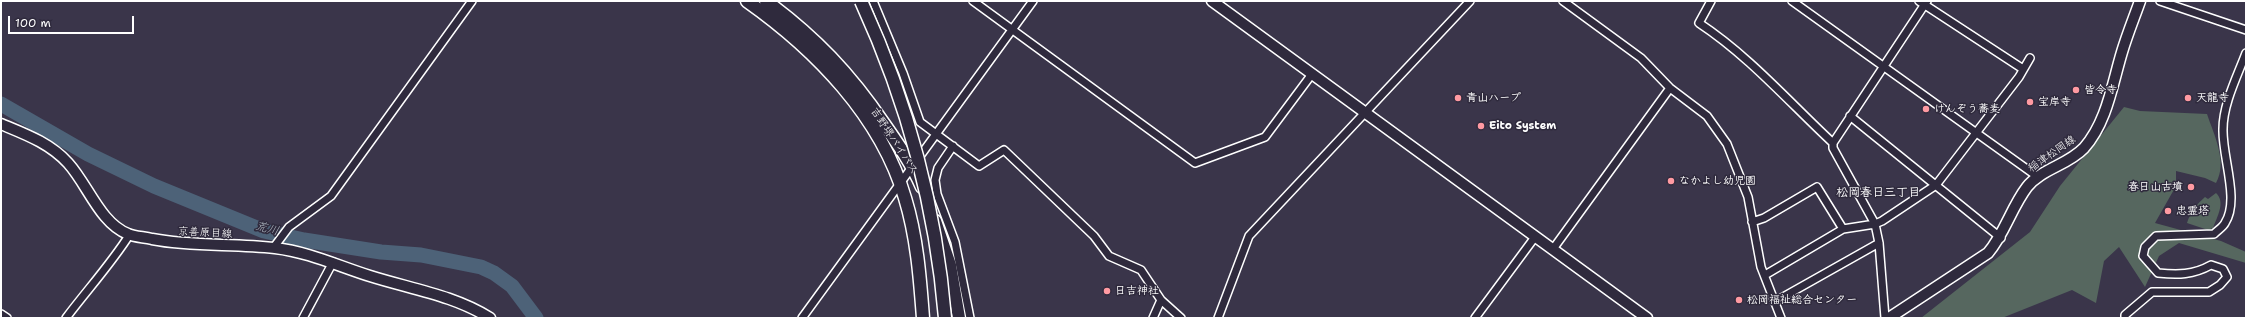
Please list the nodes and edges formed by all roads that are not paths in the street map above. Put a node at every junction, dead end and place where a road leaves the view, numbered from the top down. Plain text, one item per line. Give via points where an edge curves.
1 (472, 1) edge
2 (747, 1) edge
3 (766, 1) edge
4 (861, 1) edge
5 (873, 1) edge
6 (973, 1) edge
7 (1033, 1) edge
8 (1212, 1) edge
9 (1470, 1) edge
10 (1563, 1) edge
11 (1711, 1) edge
12 (1793, 1) edge
13 (2140, 1) edge
14 (2160, 1) edge
15 (1923, 2) edge
16 (1012, 30) junction
17 (2246, 30) edge
18 (2246, 53) edge
19 (2030, 58) dead end
20 (1883, 66) junction
21 (2023, 69) junction
22 (1312, 74) junction
23 (1670, 88) junction
24 (1364, 112) junction
25 (1850, 116) junction
26 (1, 124) edge
27 (1975, 133) junction
28 (936, 134) junction
29 (1833, 143) junction
30 (953, 146) junction
31 (912, 166) junction
32 (2038, 177) junction
33 (899, 182) junction
34 (1936, 185) junction
35 (1752, 222) junction
36 (1875, 224) junction
37 (1843, 229) junction
38 (130, 234) junction
39 (1535, 237) junction
40 (2000, 238) junction
41 (1879, 243) junction
42 (275, 245) junction
43 (1553, 249) junction
44 (333, 262) junction
45 (1765, 275) junction
46 (1161, 300) junction
47 (1776, 301) junction
48 (1, 314) edge
49 (7, 318) edge
50 (66, 318) edge
51 (304, 318) edge
52 (490, 318) edge
53 (802, 318) edge
54 (923, 318) edge
55 (945, 318) edge
56 (959, 318) edge
57 (970, 318) edge
58 (1153, 318) edge
59 (1181, 318) edge
60 (1218, 318) edge
61 (1475, 318) edge
62 (1647, 318) edge
63 (1781, 318) edge
64 (1885, 318) edge
65 (1889, 318) edge
66 (2125, 318) edge

1 - 42 street via 331,196 289,227
2 - 33 highway, 吉野堺バイパス via 784,28 830,72 869,123
3 - 31 highway, 吉野堺バイパス via 806,32 838,63 874,109
4 - 55 highway, bridge via 892,74 919,163 935,239
5 - 28 street via 920,122
6 - 16 street
7 - 16 street
8 - 22 main road
9 - 24 street
10 - 23 street via 1641,58
11 - 29 street via 1700,22 1746,57
12 - 20 street
13 - 32 main road, 稲津松岡線 via 2122,50 2105,111 2096,130 2082,149
14 - 17 street
15 - 20 street
15 - 21 street
16 - 22 street via 1195,163 1265,137
16 - 28 street
18 - 66 street via 2230,92 2222,129 2232,196 2225,223 2214,234 2156,236 2145,247 2143,256 2158,272 2176,275 2198,272 2211,265 2223,269 2227,277 2209,292 2152,292 2125,315
19 - 21 street
20 - 25 street
20 - 27 street
21 - 27 street
22 - 24 main road
23 - 35 street via 1707,116 1727,144 1748,197
23 - 43 street
24 - 39 main road
24 - 60 street via 1250,236
25 - 29 street
25 - 34 street
26 - 38 main road, 京善原目線 via 48,146 61,156 114,226
27 - 32 street
27 - 34 street
28 - 30 street
28 - 31 street
29 - 36 street via 1833,148
30 - 46 street via 979,166 1004,150 1094,236 1109,256 1141,270
30 - 57 street via 938,168 935,180 937,194 955,242
31 - 33 street
31 - 56 highway, 吉野堺バイパス via 934,217 948,259
32 - 40 main road, 稲津松岡線 via 2021,195
33 - 53 street
33 - 54 highway, 吉野堺バイパス via 909,211 918,258
34 - 36 street
34 - 40 street
35 - 37 street via 1764,218 1818,187
35 - 45 street
36 - 37 street
36 - 41 street
37 - 45 street
38 - 42 main road, 京善原目線 via 176,244
38 - 50 street via 114,259
39 - 43 main road
39 - 61 street
40 - 65 main road, 稲津松岡線 via 1977,262
41 - 47 street
41 - 64 street
42 - 44 main road, 京善原目線
43 - 62 main road
44 - 51 street
44 - 52 main road, 京善原目線 via 370,276 460,302
45 - 47 street
46 - 58 street
46 - 59 street
47 - 63 street
48 - 49 street

